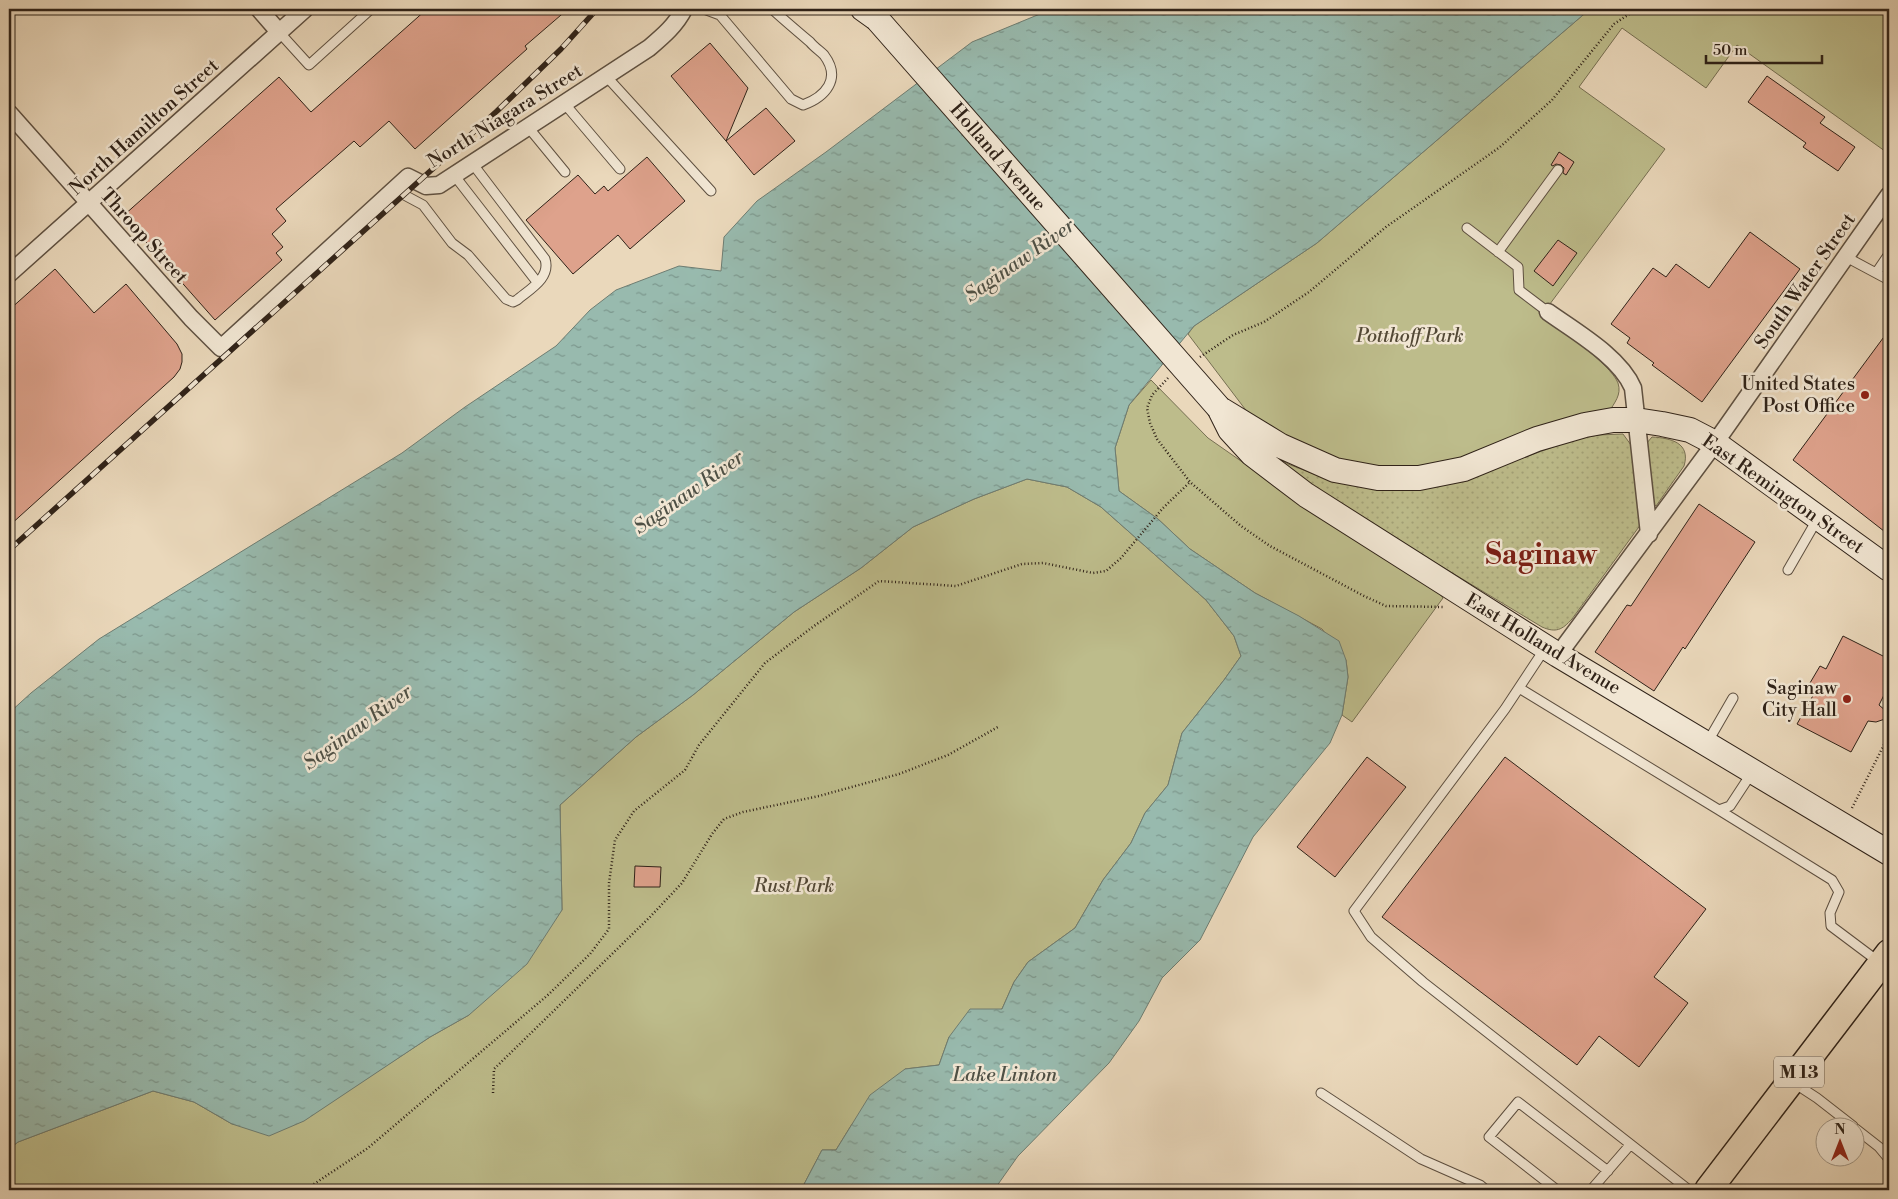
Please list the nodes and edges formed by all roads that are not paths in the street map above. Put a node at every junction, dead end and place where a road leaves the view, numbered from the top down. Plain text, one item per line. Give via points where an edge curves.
1 (259, 9) edge
2 (305, 9) edge
3 (371, 9) edge
4 (684, 9) edge
5 (704, 9) edge
6 (772, 9) edge
7 (718, 11) edge
8 (870, 12) edge
9 (279, 32) junction
10 (606, 76) junction
11 (564, 103) junction
12 (9, 113) edge
13 (528, 127) junction
14 (472, 163) junction
15 (620, 169) dead end
16 (1558, 170) dead end
17 (565, 172) dead end
18 (454, 175) junction
19 (395, 190) junction
20 (711, 191) dead end
21 (1889, 196) edge
22 (88, 204) junction
23 (1467, 228) dead end
24 (1498, 252) junction
25 (1889, 254) edge
26 (1846, 257) junction
27 (1876, 273) junction
28 (9, 274) edge
29 (1889, 280) edge
30 (537, 282) junction
31 (1548, 312) joint
32 (191, 318) joint
33 (1219, 408) junction
34 (1636, 420) junction
35 (1715, 443) junction
36 (1818, 518) junction
37 (1649, 534) junction
38 (1889, 569) edge
39 (1788, 570) dead end
40 (1552, 651) junction
41 (1519, 688) junction
42 (1733, 698) dead end
43 (1707, 743) junction
44 (1753, 771) junction
45 (1719, 810) junction
46 (1889, 853) edge
47 (1885, 959) edge
48 (1791, 1082) junction
49 (1321, 1093) dead end
50 (1839, 1116) edge
51 (1866, 1137) edge
52 (1630, 1145) junction
53 (1889, 1159) edge
54 (1608, 1171) junction
55 (1486, 1190) edge
56 (1557, 1190) edge
57 (1592, 1190) edge
58 (1689, 1190) edge
59 (1708, 1190) edge

1 - 9 street
2 - 9 street, North Hamilton Street
3 - 9 lane via 309,65
4 - 10 street, North Niagara Street via 674,25 649,48
5 - 7 lane
6 - 7 lane via 824,56 831,70 828,90 814,101 803,105 791,99
8 - 33 main road, Holland Avenue, bridge
9 - 22 street, North Hamilton Street
10 - 11 street, North Niagara Street
10 - 20 lane
11 - 13 street, North Niagara Street
11 - 15 lane
12 - 22 street, Throop Street
13 - 14 street, North Niagara Street
13 - 17 lane
14 - 18 street, North Niagara Street
14 - 30 lane via 545,259 546,273
16 - 24 lane
18 - 19 street, North Niagara Street via 439,185 426,186 408,177
18 - 30 lane
19 - 30 lane via 423,205 452,243 468,255 506,299 518,300
19 - 32 street, North Niagara Street via 221,348
21 - 26 street, South Water Street
22 - 28 street, North Hamilton Street
22 - 32 street, Throop Street
23 - 24 lane
24 - 31 lane via 1518,267 1519,290
25 - 27 lane
26 - 27 lane
26 - 35 street, South Water Street
27 - 29 lane
31 - 34 street via 1626,372 1633,388
33 - 34 main road, East Remington Street via 1281,446 1335,470 1378,478 1419,478 1464,469 1537,439 1585,425
33 - 40 main road, East Holland Avenue via 1230,430 1252,454 1306,496
34 - 35 main road, East Remington Street via 1690,430
34 - 37 street
35 - 36 main road, East Remington Street
35 - 37 street, South Water Street
36 - 38 main road, East Remington Street
36 - 39 lane
37 - 40 street, South Water Street
40 - 41 lane
40 - 43 main road, East Holland Avenue
41 - 45 lane
41 - 52 lane via 1354,911 1371,937 1424,982
42 - 43 lane
43 - 44 main road, East Holland Avenue
44 - 45 lane via 1730,806
44 - 46 main road, East Holland Avenue
45 - 47 lane via 1832,880 1839,892 1830,912 1831,926
47 - 48 main road, M 13
48 - 50 lane
48 - 59 main road, M 13
49 - 55 lane via 1421,1159 1480,1184
51 - 53 lane
52 - 54 lane
52 - 58 lane
54 - 56 lane via 1518,1102 1489,1137
54 - 57 lane

